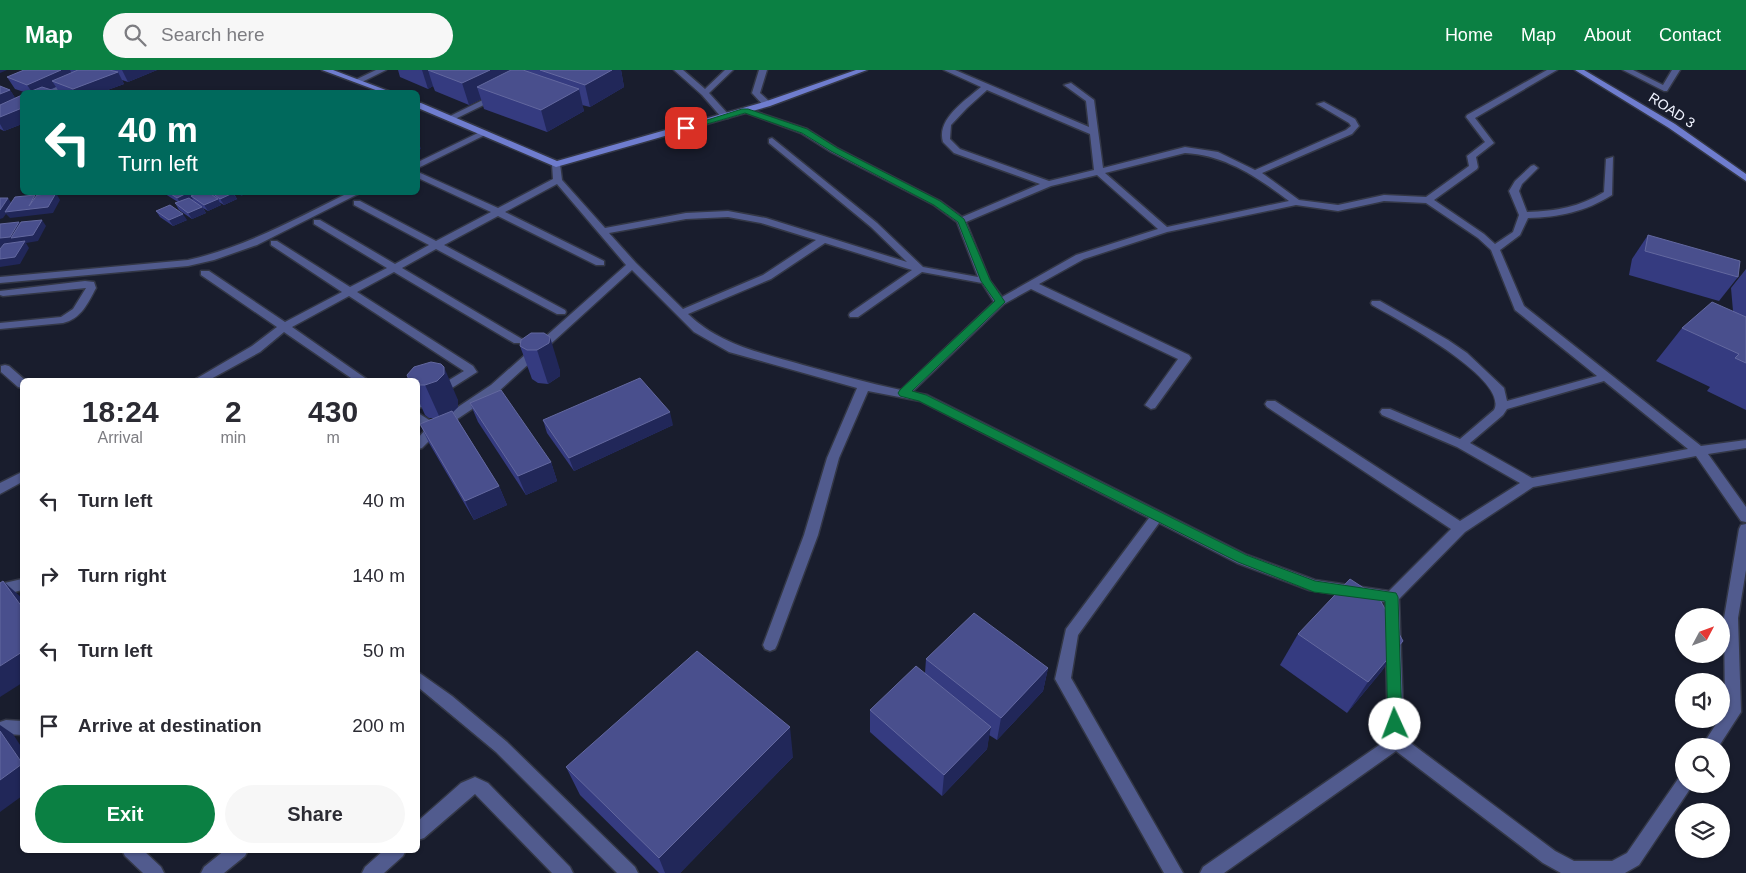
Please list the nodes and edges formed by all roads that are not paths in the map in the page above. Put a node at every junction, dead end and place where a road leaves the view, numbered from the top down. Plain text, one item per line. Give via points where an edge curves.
1 (100, 70) edge
2 (326, 70) edge
3 (382, 70) edge
4 (678, 70) edge
5 (730, 70) edge
6 (763, 70) edge
7 (863, 70) edge
8 (948, 70) edge
9 (1553, 70) edge
10 (1579, 70) edge
11 (1626, 70) edge
12 (1676, 70) edge
13 (357, 80) junction
14 (1068, 85) dead end
15 (987, 86) junction
16 (53, 90) edge
17 (381, 90) edge
18 (705, 93) junction
19 (502, 94) edge
20 (767, 104) junction
21 (1321, 104) dead end
22 (420, 106) edge
23 (745, 111) junction
24 (725, 116) junction
25 (450, 118) junction
26 (484, 133) junction
27 (1095, 133) junction
28 (772, 141) dead end
29 (1610, 159) dead end
30 (420, 164) edge
31 (556, 164) junction
32 (1534, 168) dead end
33 (1099, 172) junction
34 (1255, 173) junction
35 (420, 177) edge
36 (1746, 178) edge
37 (558, 180) junction
38 (1048, 184) junction
39 (358, 198) edge
40 (1428, 200) junction
41 (1296, 202) junction
42 (498, 212) junction
43 (1524, 215) junction
44 (961, 220) junction
45 (317, 222) dead end
46 (1165, 230) junction
47 (602, 231) junction
48 (824, 239) junction
49 (274, 243) dead end
50 (435, 245) junction
51 (1495, 249) junction
52 (600, 264) dead end
53 (632, 265) junction
54 (392, 268) junction
55 (920, 269) junction
56 (205, 273) dead end
57 (0, 280) edge
58 (985, 281) junction
59 (1032, 285) junction
60 (350, 291) junction
61 (3, 293) dead end
62 (1000, 302) junction
63 (1376, 303) dead end
64 (560, 312) dead end
65 (682, 313) junction
66 (854, 314) dead end
67 (0, 326) edge
68 (284, 327) junction
69 (518, 342) dead end
70 (5, 369) dead end
71 (1605, 377) junction
72 (204, 378) edge
73 (359, 378) edge
74 (20, 382) edge
75 (864, 386) junction
76 (904, 393) junction
77 (420, 403) edge
78 (1271, 404) dead end
79 (1151, 405) dead end
80 (1502, 406) junction
81 (1386, 412) dead end
82 (420, 419) edge
83 (434, 429) junction
84 (420, 443) edge
85 (1461, 444) junction
86 (1746, 444) edge
87 (1699, 451) junction
88 (20, 478) edge
89 (1530, 483) junction
90 (0, 489) edge
91 (1157, 516) junction
92 (1746, 517) edge
93 (1460, 528) junction
94 (1746, 529) edge
95 (20, 585) edge
96 (0, 590) edge
97 (1392, 597) junction
98 (770, 646) dead end
99 (420, 680) edge
100 (20, 728) edge
101 (0, 730) edge
102 (1715, 738) edge
103 (1396, 742) junction
104 (1678, 793) edge
105 (420, 830) edge
106 (134, 853) edge
107 (234, 853) edge
108 (394, 853) edge
109 (1574, 871) edge
110 (1615, 871) edge
111 (155, 873) edge
112 (210, 873) edge
113 (372, 873) edge
114 (564, 873) edge
115 (629, 873) edge
116 (1174, 873) edge
117 (1209, 873) edge

1 - 16 street
2 - 13 street
3 - 13 street
4 - 18 street
5 - 18 street
6 - 20 street via 756,93
7 - 20 street
8 - 15 street
9 - 40 street via 1470,117 1490,143 1471,156 1474,167
10 - 36 street, ROAD 3 via 1672,126
11 - 12 street via 1664,89
13 - 17 street
14 - 27 street via 1090,100
15 - 27 street
15 - 38 street via 947,125 946,140 957,151
18 - 24 street
19 - 25 street
20 - 23 street
21 - 34 street via 1352,120 1355,126 1349,132
22 - 25 street
23 - 24 street
23 - 44 street via 804,131 937,203
24 - 31 street
25 - 26 street
26 - 30 street
26 - 31 street
27 - 33 street
28 - 55 street via 874,225
29 - 43 street via 1609,193 1592,205 1567,213
31 - 37 street
32 - 43 street via 1514,191
33 - 34 street via 1200,149
33 - 38 street
33 - 46 street
34 - 41 street
35 - 42 street
37 - 42 street
37 - 47 street
38 - 44 street
39 - 50 street
39 - 57 street via 214,257 188,263
40 - 41 street via 1384,198 1338,208
40 - 51 street
41 - 46 street
42 - 50 street
42 - 52 street
43 - 51 street via 1517,233
44 - 58 street
45 - 54 street
46 - 59 street via 1080,257
47 - 48 street via 686,216 728,214 763,220
47 - 53 street
48 - 55 street
48 - 65 street via 767,277
49 - 60 street
50 - 54 street
50 - 64 street
51 - 71 street via 1519,308
53 - 65 street
53 - 83 street via 495,388
54 - 60 street
54 - 69 street
55 - 58 street
55 - 66 street
56 - 68 street
58 - 62 street
59 - 62 street
59 - 79 street via 1184,358
60 - 68 street
60 - 77 street via 472,372
61 - 67 street via 85,284 90,284 91,288 75,314 63,320
62 - 76 street
63 - 80 street via 1463,356 1500,391
65 - 75 street via 698,330 732,349
68 - 72 street via 256,350
68 - 73 street
70 - 74 street
71 - 80 street
71 - 87 street
75 - 76 street
75 - 98 street via 833,458 811,535
76 - 91 street via 922,398
78 - 93 street
80 - 85 street
81 - 85 street
82 - 83 street
83 - 84 street
85 - 89 street
86 - 87 street
87 - 89 street
87 - 92 street
88 - 90 street
89 - 93 street
91 - 97 street via 1242,559 1314,586
91 - 116 street via 1071,633 1063,680
93 - 97 street
94 - 102 street via 1731,618 1733,712
95 - 96 street
97 - 103 street
99 - 115 street via 508,752
100 - 101 street
103 - 109 street via 1549,857
103 - 117 street
104 - 110 street via 1633,859
105 - 114 street via 475,785
106 - 111 street
107 - 112 street
108 - 113 street
109 - 110 street

